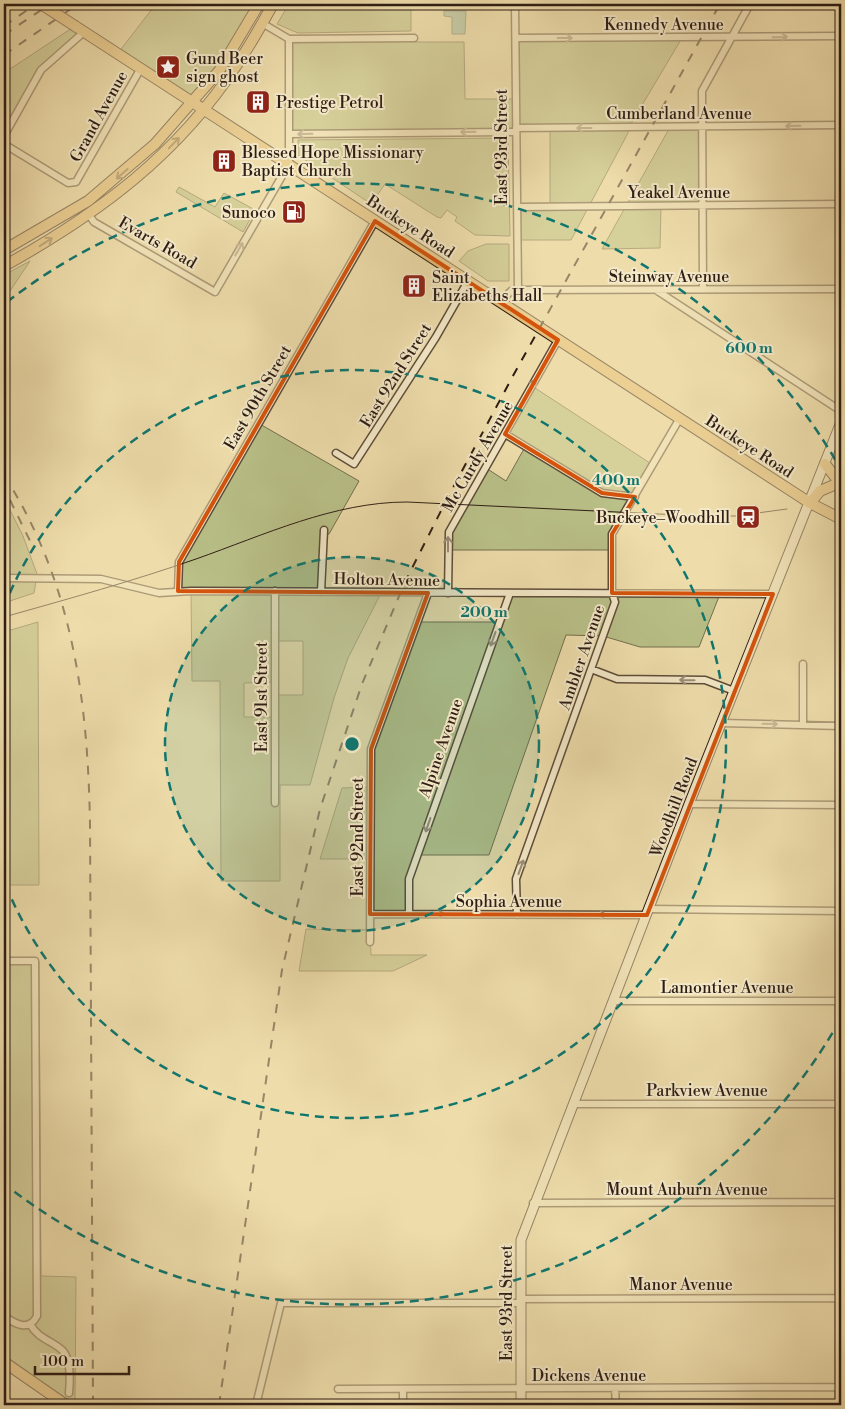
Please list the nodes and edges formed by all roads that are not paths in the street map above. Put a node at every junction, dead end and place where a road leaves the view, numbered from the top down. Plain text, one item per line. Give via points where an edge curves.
1 (41, 4) edge
2 (259, 4) edge
3 (273, 4) edge
4 (515, 4) edge
5 (750, 4) edge
6 (262, 23) junction
7 (80, 29) junction
8 (841, 36) edge
9 (732, 37) junction
10 (414, 38) dead end
11 (516, 38) junction
12 (289, 39) junction
13 (141, 68) junction
14 (193, 102) junction
15 (204, 109) junction
16 (841, 126) edge
17 (703, 127) junction
18 (516, 130) junction
19 (289, 134) junction
20 (4, 136) edge
21 (4, 144) edge
22 (289, 164) junction
23 (841, 204) edge
24 (702, 205) junction
25 (517, 206) junction
26 (89, 215) junction
27 (375, 221) junction
28 (4, 250) edge
29 (4, 266) edge
30 (468, 281) junction
31 (655, 289) junction
32 (841, 289) edge
33 (518, 290) junction
34 (703, 290) junction
35 (500, 302) junction
36 (558, 340) junction
37 (841, 411) edge
38 (680, 418) junction
39 (841, 422) edge
40 (505, 434) junction
41 (336, 453) dead end
42 (826, 464) junction
43 (841, 482) edge
44 (635, 497) junction
45 (810, 503) junction
46 (841, 519) edge
47 (324, 530) dead end
48 (4, 578) edge
49 (178, 591) junction
50 (274, 591) junction
51 (321, 592) junction
52 (428, 593) junction
53 (448, 593) junction
54 (510, 593) junction
55 (612, 593) junction
56 (773, 594) junction
57 (803, 664) dead end
58 (591, 670) junction
59 (734, 691) junction
60 (721, 723) junction
61 (803, 725) junction
62 (841, 726) edge
63 (274, 803) dead end
64 (689, 804) junction
65 (841, 805) edge
66 (841, 911) edge
67 (648, 912) junction
68 (370, 914) junction
69 (410, 914) junction
70 (517, 914) junction
71 (370, 942) dead end
72 (4, 961) edge
73 (613, 1001) junction
74 (840, 1001) edge
75 (573, 1104) junction
76 (840, 1104) edge
77 (840, 1202) edge
78 (533, 1203) junction
79 (840, 1298) edge
80 (521, 1301) junction
81 (4, 1316) edge
82 (30, 1324) junction
83 (4, 1362) edge
84 (840, 1387) edge
85 (338, 1388) dead end
86 (616, 1388) junction
87 (403, 1389) junction
88 (521, 1389) junction
89 (69, 1393) dead end
90 (66, 1405) edge
91 (256, 1405) edge
92 (403, 1405) edge
93 (521, 1405) edge
94 (616, 1405) edge
95 (840, 1405) edge

1 - 7 main road, Buckeye Road, bridge
2 - 14 main road via 228,58
3 - 6 main road
4 - 11 street, East 93rd Street
5 - 9 street
6 - 12 street
6 - 15 main road
7 - 13 main road, Buckeye Road
7 - 20 street via 41,70
9 -> 8 street, Kennedy Avenue
11 -> 9 street, Kennedy Avenue
9 - 17 street via 703,88
10 - 12 street
11 - 18 street, East 93rd Street
12 - 19 street
13 - 14 main road, Buckeye Road
13 - 21 street, Grand Avenue via 76,182 68,183
14 - 15 main road, Buckeye Road
14 -> 28 main road via 155,144 106,187 68,214
15 - 22 main road, Buckeye Road
26 -> 15 main road via 156,162
16 -> 17 street, Cumberland Avenue
17 -> 18 street, Cumberland Avenue
17 - 24 street
18 -> 19 street, Cumberland Avenue
18 - 25 street, East 93rd Street
19 - 22 street
26 -> 22 street, Evarts Road via 94,222 215,292
22 - 27 main road, Buckeye Road
23 - 24 street, Yeakel Avenue
24 - 25 street, Yeakel Avenue
24 - 34 street
25 - 33 street, East 93rd Street
29 -> 26 main road
27 - 30 main road, Buckeye Road
27 - 49 street, East 90th Street via 179,562
30 - 35 main road, Buckeye Road
30 - 41 street, East 92nd Street via 354,464
31 - 33 street, Steinway Avenue
31 - 34 street, Steinway Avenue
31 - 37 street
32 - 34 street, Steinway Avenue
33 - 35 street via 511,291
35 - 36 main road, Buckeye Road
36 - 38 main road, Buckeye Road
40 -> 36 street, Mc Curdy Avenue
38 - 44 street, Ambler Avenue
38 - 45 main road, Buckeye Road
39 - 42 main road, Woodhill Road
40 - 44 street via 602,493
53 -> 40 street, Mc Curdy Avenue via 448,532
42 - 43 main road
42 - 45 main road, Woodhill Road
43 - 45 main road via 820,491
44 - 55 street, Ambler Avenue via 612,534
45 - 46 main road, Buckeye Road
45 - 56 main road, Woodhill Road
47 - 51 street
48 - 49 street, Holton Avenue via 101,579 159,593
49 - 50 street, Holton Avenue
50 - 51 street, Holton Avenue
50 - 63 street, East 91st Street
51 - 52 street, Holton Avenue
52 - 53 street, Holton Avenue
52 - 68 street, East 92nd Street via 371,749
53 - 54 street, Holton Avenue
54 - 55 street, Holton Avenue
54 -> 69 street, Alpine Avenue via 410,879
55 - 56 street, Holton Avenue
55 - 58 street, Ambler Avenue via 615,602
56 - 59 main road, Woodhill Road
57 - 61 street
59 -> 58 street via 705,680 617,679
70 -> 58 street, Ambler Avenue via 516,878
59 - 60 main road, Woodhill Road
60 -> 61 street
60 - 64 main road, Woodhill Road
61 - 62 street
64 - 65 street
64 - 67 main road, Woodhill Road
66 - 67 street, Sophia Avenue
70 -> 67 street, Sophia Avenue
67 - 73 main road, Woodhill Road
68 - 69 street, Sophia Avenue
68 - 71 street, East 92nd Street
69 -> 70 street, Sophia Avenue
72 - 82 street via 35,961 37,1316
73 - 74 street, Lamontier Avenue
73 - 75 main road, Woodhill Road
74 - 76 street
75 - 76 street, Parkview Avenue
75 - 78 main road, Woodhill Road
76 - 77 street
77 - 78 street, Mount Auburn Avenue
77 - 79 street
78 - 80 main road, East 93rd Street via 521,1240
79 - 80 street, Manor Avenue
79 - 84 street
80 - 88 main road, East 93rd Street
80 - 91 street, Manor Avenue via 281,1302
81 - 82 street via 17,1325
82 - 89 street via 36,1334 63,1352 67,1361
83 - 90 main road
84 - 86 street, Dickens Avenue
84 - 95 street
85 - 87 street, Dickens Avenue
86 - 88 street, Dickens Avenue
86 - 94 street
87 - 88 street, Dickens Avenue
87 - 92 street
88 - 93 main road, East 93rd Street

